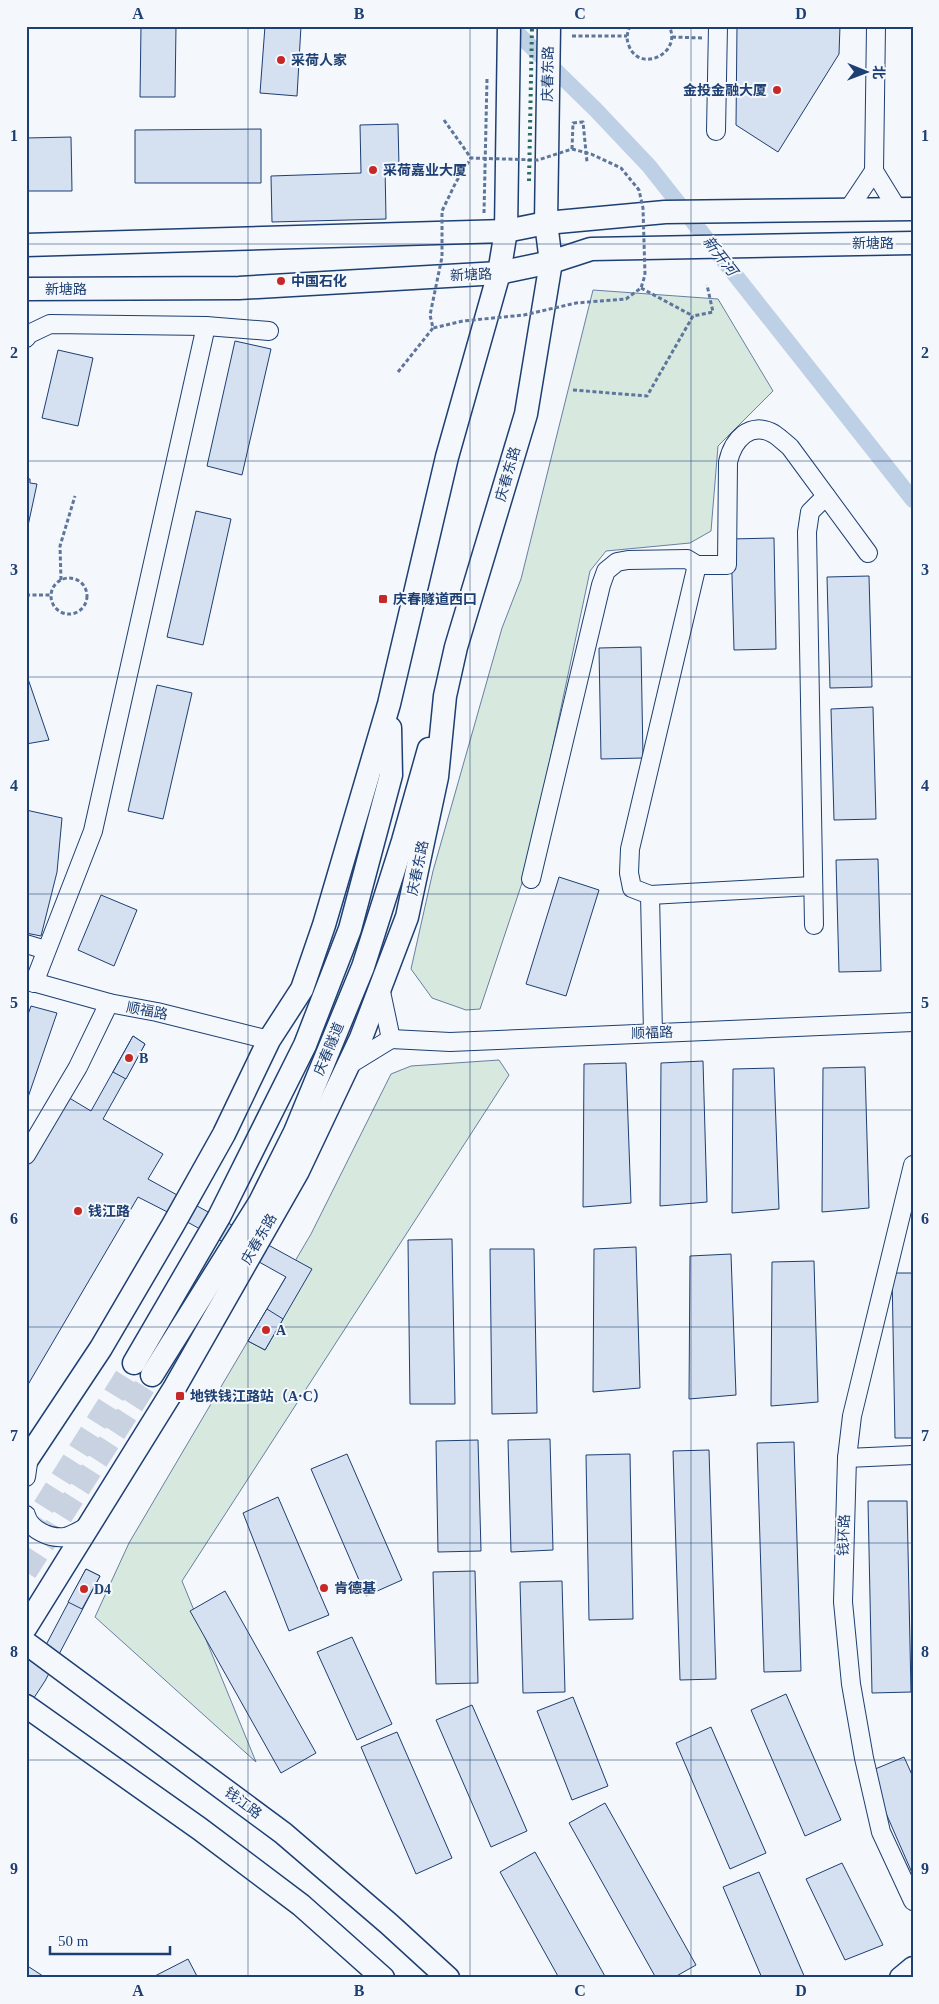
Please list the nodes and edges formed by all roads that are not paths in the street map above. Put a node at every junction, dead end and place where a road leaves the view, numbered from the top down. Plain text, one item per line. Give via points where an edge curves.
1 (876, 26) edge
2 (549, 29) edge
3 (712, 32) edge
4 (509, 33) edge
5 (716, 131) dead end
6 (874, 171) junction
7 (848, 210) junction
8 (905, 210) edge
9 (546, 223) junction
10 (495, 231) junction
11 (913, 243) edge
12 (26, 245) edge
13 (551, 262) junction
14 (499, 273) junction
15 (26, 289) edge
16 (206, 326) junction
17 (269, 331) dead end
18 (26, 338) edge
19 (826, 496) junction
20 (868, 553) dead end
21 (697, 566) junction
22 (445, 696) junction
23 (389, 704) junction
24 (531, 880) dead end
25 (813, 886) junction
26 (650, 895) junction
27 (814, 925) dead end
28 (26, 944) edge
29 (46, 950) junction
30 (30, 982) edge
31 (380, 987) junction
32 (109, 1003) junction
33 (913, 1022) edge
34 (653, 1033) junction
35 (269, 1040) junction
36 (391, 1040) junction
37 (347, 1066) junction
38 (26, 1155) edge
39 (913, 1165) edge
40 (913, 1455) edge
41 (847, 1458) junction
42 (27, 1465) edge
43 (26, 1515) edge
44 (91, 1524) junction
45 (26, 1627) edge
46 (26, 1643) edge
47 (26, 1706) edge
48 (913, 1901) edge
49 (913, 1968) edge
50 (383, 1978) edge
51 (448, 1978) edge
52 (901, 1978) edge

1 - 6 street
2 - 9 main road, 庆春东路
3 - 5 street
4 - 10 main road
6 - 7 street
6 - 8 street
7 - 8 main road
7 - 9 main road via 665,212
9 - 10 main road
9 - 13 main road, 庆春东路
10 - 12 main road
10 - 14 main road
11 - 13 main road, 新塘路 via 591,249
13 - 14 main road, 新塘路
13 - 22 main road, 庆春东路 via 526,414 456,648
14 - 15 main road, 新塘路 via 239,288
14 - 23 main road via 446,457
16 - 17 street
16 - 18 street via 50,324
16 - 29 street via 93,830
19 - 20 street
19 - 21 street via 790,447 773,434 756,429 744,434 732,447 728,462 727,565
19 - 25 street via 810,512 807,532
21 - 24 street via 687,559 628,560 617,562 606,571
21 - 26 street via 630,849 632,888
22 - 23 main road, 庆春隧道 via 363,967 294,1132 260,1202 143,1369 309,1037 350,929 391,775
22 - 31 main road, 庆春东路 via 438,777 407,917
23 - 35 main road via 324,925 302,988
25 - 26 street
25 - 27 street
26 - 34 street
28 - 29 street
29 - 30 street
30 - 32 street, 顺福路
31 - 36 street
31 - 37 main road, 庆春东路
32 - 35 street, 顺福路
32 - 38 street via 78,1067
33 - 34 street, 顺福路
34 - 36 street, 顺福路 via 450,1042
35 - 42 main road via 224,1134 173,1225
36 - 37 street
37 - 44 main road, 庆春东路 via 298,1171 175,1387
39 - 41 street, 钱环路 via 852,1416
40 - 41 street
41 - 48 street, 钱环路 via 843,1602 851,1684 881,1832
43 - 44 street via 36,1530 50,1535 65,1537
44 - 45 main road, 庆春东路
46 - 51 main road, 钱江路 via 283,1833
47 - 50 main road via 200,1829 300,1905
49 - 52 main road

